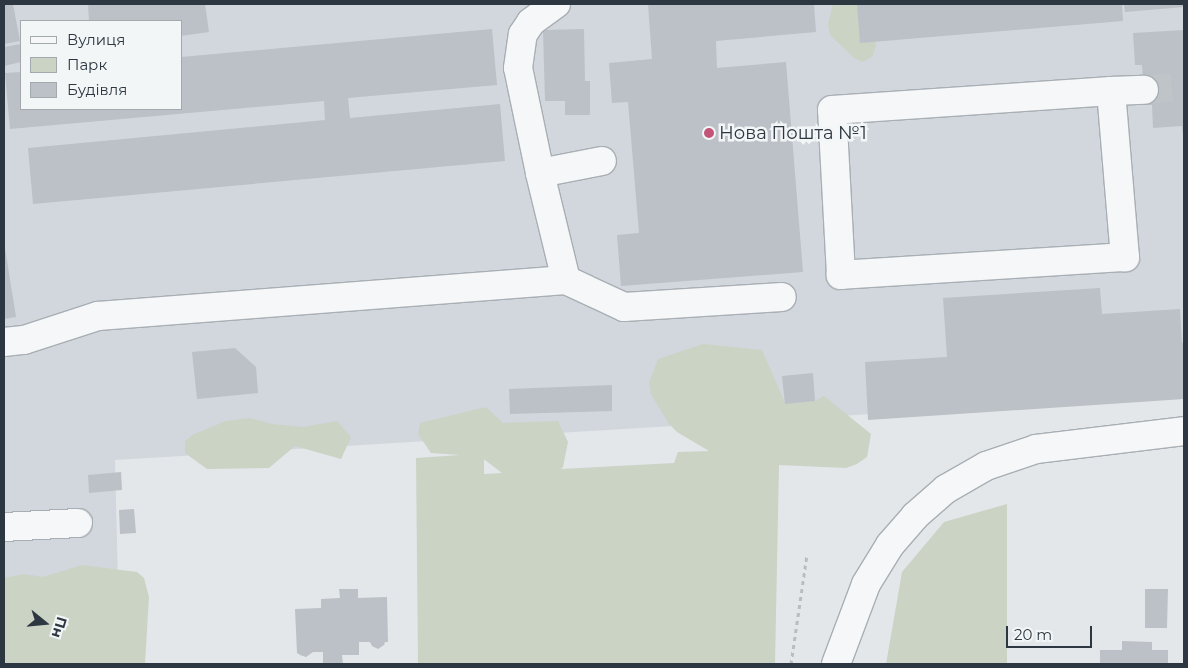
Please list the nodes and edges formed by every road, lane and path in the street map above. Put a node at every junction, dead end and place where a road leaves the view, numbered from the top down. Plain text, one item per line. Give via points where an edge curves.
1 (556, 4) edge
2 (1144, 90) tunnel mouth
3 (1111, 91) junction
4 (602, 161) dead end
5 (540, 173) junction
6 (566, 280) junction
7 (782, 297) dead end
8 (4, 342) edge
9 (1184, 431) edge
10 (78, 523) dead end
11 (4, 528) edge
12 (807, 554) dead end
13 (791, 664) edge
14 (836, 664) edge

1 - 5 street via 531,22 524,34 518,68
2 - 3 street
3 - 3 street via 832,110 841,275 1124,257
4 - 5 street
5 - 6 street
6 - 7 street via 624,306
6 - 8 street via 98,316 24,340
9 - 14 street via 1036,449 986,466 946,489 915,516 890,545 866,584
10 - 11 street
12 - 13 path

